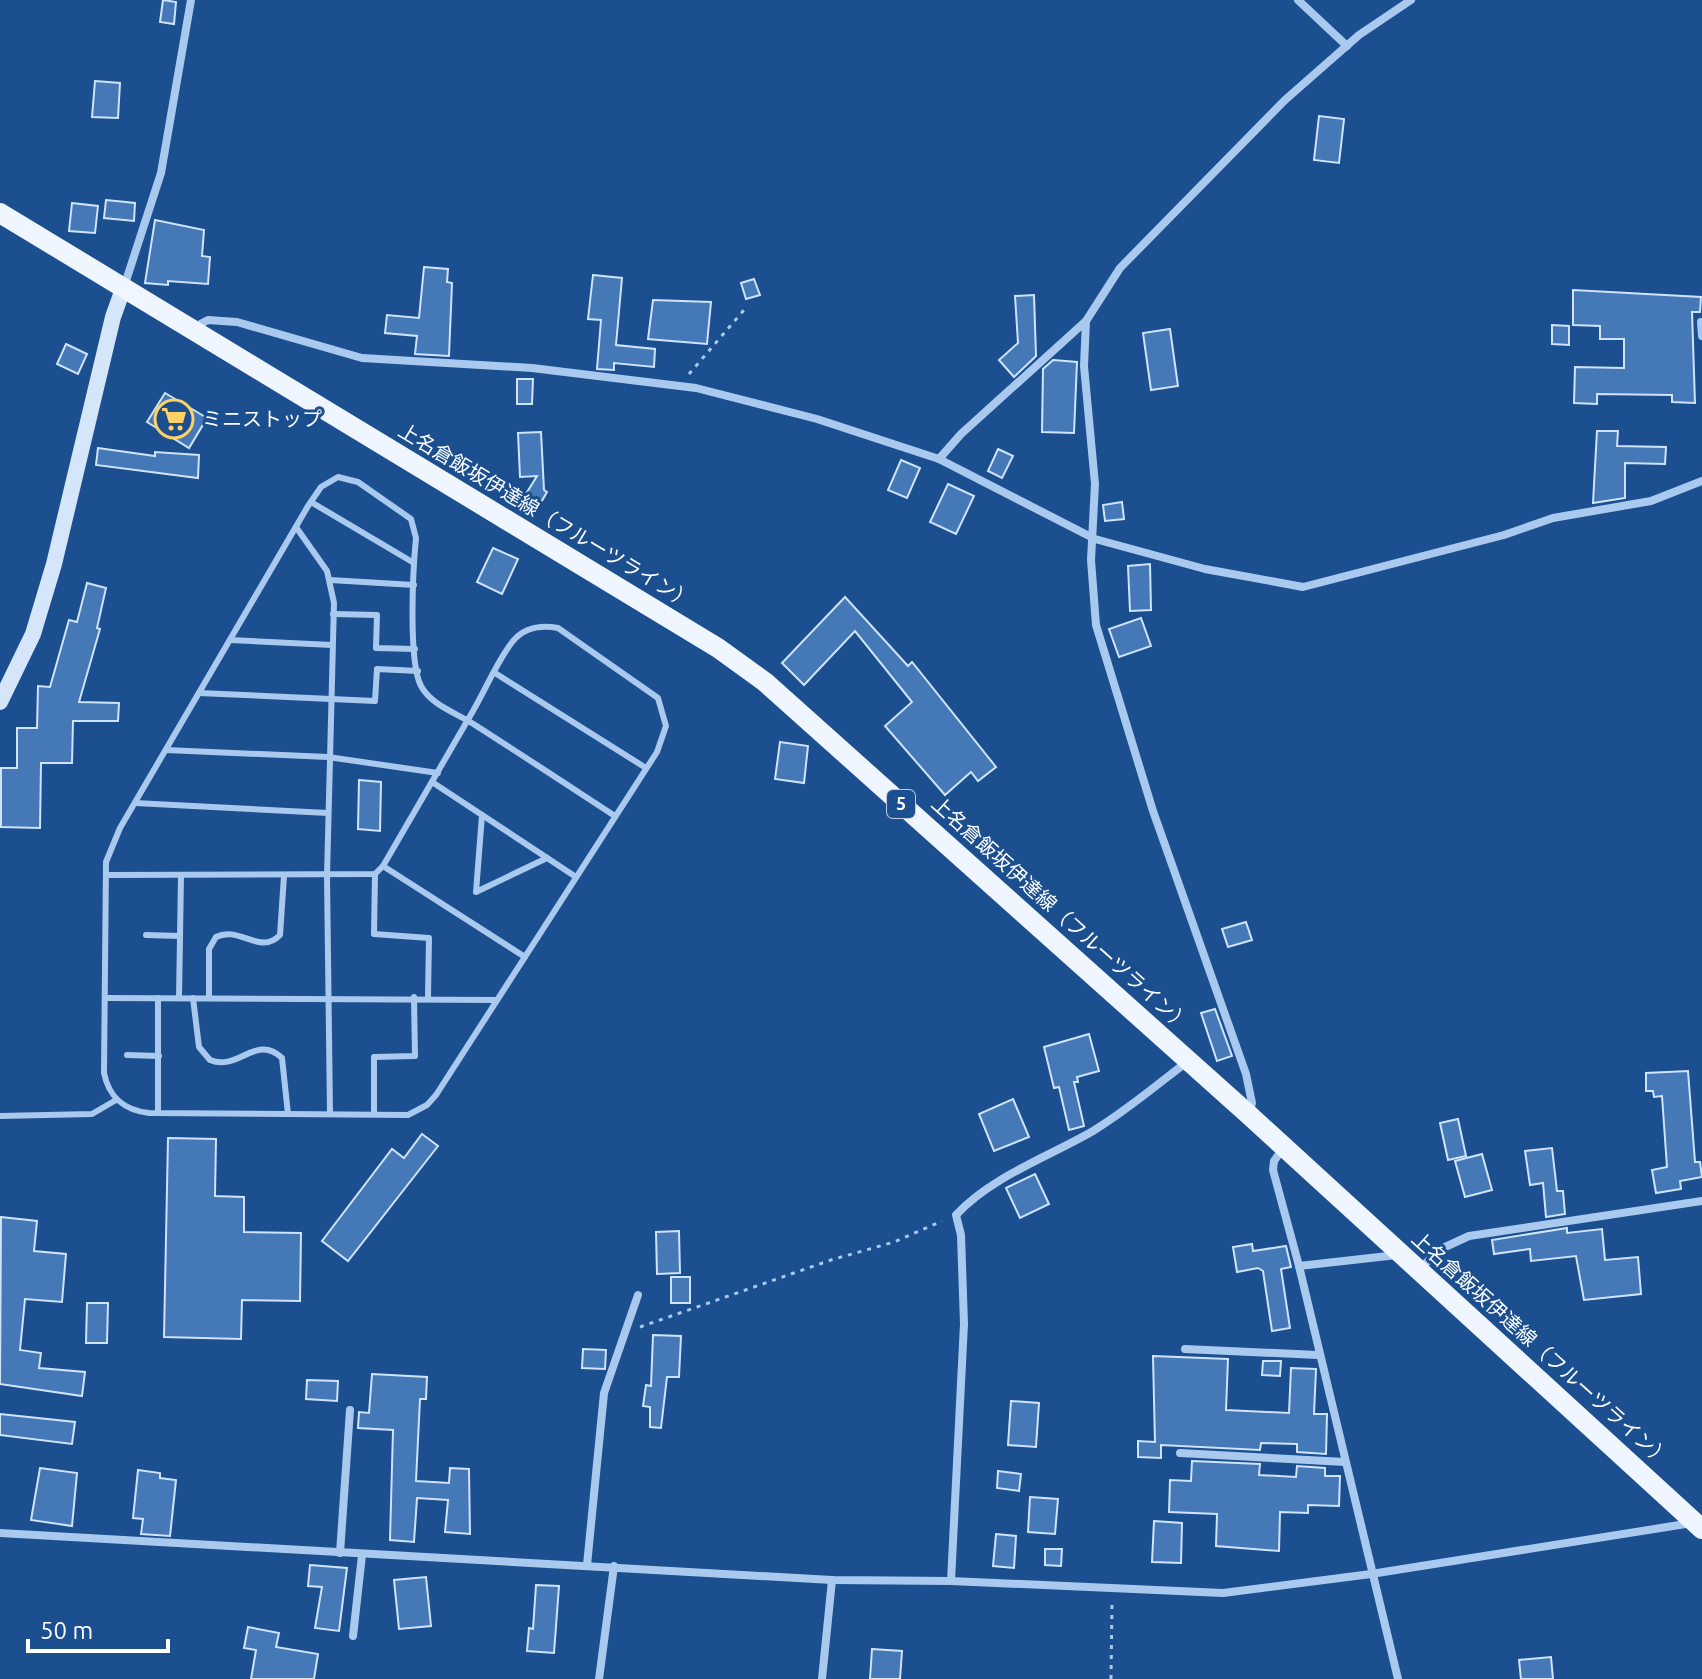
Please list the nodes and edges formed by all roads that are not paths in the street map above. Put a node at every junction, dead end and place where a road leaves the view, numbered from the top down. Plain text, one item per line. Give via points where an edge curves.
1 (191, 0) edge
2 (1298, 0) edge
3 (1411, 0) edge
4 (1347, 46) junction
5 (0, 213) edge
6 (123, 289) junction
7 (1086, 321) junction
8 (1701, 322) edge
9 (191, 330) junction
10 (1702, 336) edge
11 (939, 459) junction
12 (1702, 481) edge
13 (311, 502) junction
14 (296, 527) junction
15 (1095, 539) junction
16 (414, 563) junction
17 (330, 580) junction
18 (414, 585) junction
19 (333, 614) junction
20 (230, 640) junction
21 (332, 645) junction
22 (415, 649) junction
23 (418, 671) junction
24 (495, 673) junction
25 (199, 693) junction
26 (330, 698) junction
27 (0, 702) edge
28 (468, 720) junction
29 (166, 750) junction
30 (328, 757) junction
31 (646, 768) junction
32 (438, 773) junction
33 (432, 782) junction
34 (135, 803) junction
35 (328, 813) junction
36 (482, 815) junction
37 (615, 816) junction
38 (547, 858) junction
39 (383, 866) junction
40 (375, 874) junction
41 (106, 875) junction
42 (181, 876) junction
43 (284, 876) junction
44 (327, 876) junction
45 (576, 877) junction
46 (146, 935) dead end
47 (180, 936) junction
48 (525, 957) junction
49 (414, 997) junction
50 (428, 997) junction
51 (105, 998) junction
52 (158, 998) junction
53 (179, 998) junction
54 (193, 998) junction
55 (209, 998) junction
56 (326, 998) junction
57 (497, 1000) junction
58 (127, 1055) dead end
59 (159, 1056) junction
60 (1189, 1060) junction
61 (116, 1100) junction
62 (158, 1113) junction
63 (288, 1114) junction
64 (330, 1114) junction
65 (374, 1114) junction
66 (1248, 1114) junction
67 (0, 1116) edge
68 (1284, 1147) junction
69 (1702, 1201) edge
70 (1402, 1254) junction
71 (1299, 1266) junction
72 (1419, 1270) junction
73 (638, 1295) dead end
74 (1185, 1349) dead end
75 (1318, 1355) junction
76 (350, 1410) dead end
77 (1180, 1453) dead end
78 (1345, 1462) junction
79 (1700, 1525) edge
80 (0, 1533) edge
81 (340, 1553) junction
82 (362, 1555) junction
83 (587, 1565) junction
84 (614, 1566) junction
85 (1371, 1574) junction
86 (832, 1580) junction
87 (951, 1581) junction
88 (353, 1636) dead end
89 (599, 1679) edge
90 (822, 1679) edge
91 (1398, 1679) edge

1 - 6 street via 161,173
2 - 4 street
3 - 4 street
4 - 7 street via 1285,100 1120,268
5 - 6 main road, 上名倉飯坂伊達線（フルーツライン） / 5
6 - 9 main road, 上名倉飯坂伊達線（フルーツライン） / 5
6 - 27 street via 54,564 33,634
7 - 11 street
7 - 15 street
8 - 10 street
9 - 11 street via 208,320 237,322 362,358 487,363 679,386 817,419
9 - 60 main road, 上名倉飯坂伊達線（フルーツライン） / 5 via 718,648 765,682
11 - 15 street
12 - 15 street via 1651,501 1578,512 1303,587 1205,569
13 - 14 lane
13 - 16 lane
13 - 16 lane via 331,478 358,482 411,519
14 - 17 lane
14 - 20 lane
15 - 66 street via 1091,560 1096,625 1158,825 1246,1074 1252,1103
16 - 18 lane
17 - 18 lane
17 - 19 lane
18 - 22 lane
19 - 21 lane
19 - 22 lane via 377,615 376,648
20 - 21 lane
20 - 25 lane
21 - 26 lane
22 - 23 lane
23 - 26 lane via 377,669 375,701
23 - 28 lane via 429,696
24 - 28 lane
24 - 31 lane
24 - 31 lane via 523,632 558,628 658,698 664,738
25 - 26 lane
25 - 29 lane
26 - 30 lane
28 - 32 lane
28 - 37 lane
29 - 30 lane
29 - 34 lane
30 - 32 lane
30 - 35 lane
31 - 37 lane
32 - 33 lane
33 - 36 lane
33 - 39 lane
34 - 35 lane
34 - 41 lane via 112,845
35 - 44 lane
36 - 38 lane
36 - 38 lane via 476,892
37 - 45 lane
38 - 45 lane
39 - 40 lane
39 - 48 lane
40 - 44 lane
40 - 50 lane via 374,934 429,938
41 - 42 lane
41 - 51 lane
42 - 43 lane
42 - 47 lane
43 - 44 lane
43 - 55 lane via 280,935 258,943 235,933 216,937 209,949
44 - 56 lane
45 - 48 lane
46 - 47 lane
47 - 53 lane
48 - 57 lane
49 - 50 lane
49 - 56 lane
49 - 65 lane via 415,1056 374,1057
50 - 57 lane
51 - 52 lane
51 - 61 lane via 104,1073
52 - 53 lane
52 - 59 lane
53 - 54 lane
54 - 55 lane
54 - 63 lane via 196,1037 210,1060 231,1063 261,1049 282,1058
55 - 56 lane
56 - 64 lane
57 - 65 lane via 427,1105 408,1115
58 - 59 lane
59 - 62 lane
60 - 66 main road, 上名倉飯坂伊達線（フルーツライン） / 5
60 - 87 street via 1115,1116 1027,1165 956,1215 964,1324
61 - 62 lane via 137,1112
61 - 67 lane via 92,1114
62 - 63 lane
63 - 64 lane
64 - 65 lane
66 - 68 main road, 上名倉飯坂伊達線（フルーツライン） / 5
68 - 70 main road, 上名倉飯坂伊達線（フルーツライン） / 5
68 - 71 street via 1273,1170
69 - 72 street via 1469,1236 1443,1248
70 - 71 street
70 - 72 main road, 上名倉飯坂伊達線（フルーツライン） / 5
71 - 75 street
72 - 79 main road, 上名倉飯坂伊達線（フルーツライン） / 5
73 - 83 street via 604,1393
74 - 75 street
75 - 78 street
76 - 81 street
77 - 78 street
78 - 85 street
79 - 85 street
80 - 81 street
81 - 82 street
82 - 83 street
82 - 88 street
83 - 84 street
84 - 86 street
84 - 89 street
85 - 87 street via 1223,1593
85 - 91 street
86 - 87 street
86 - 90 street

